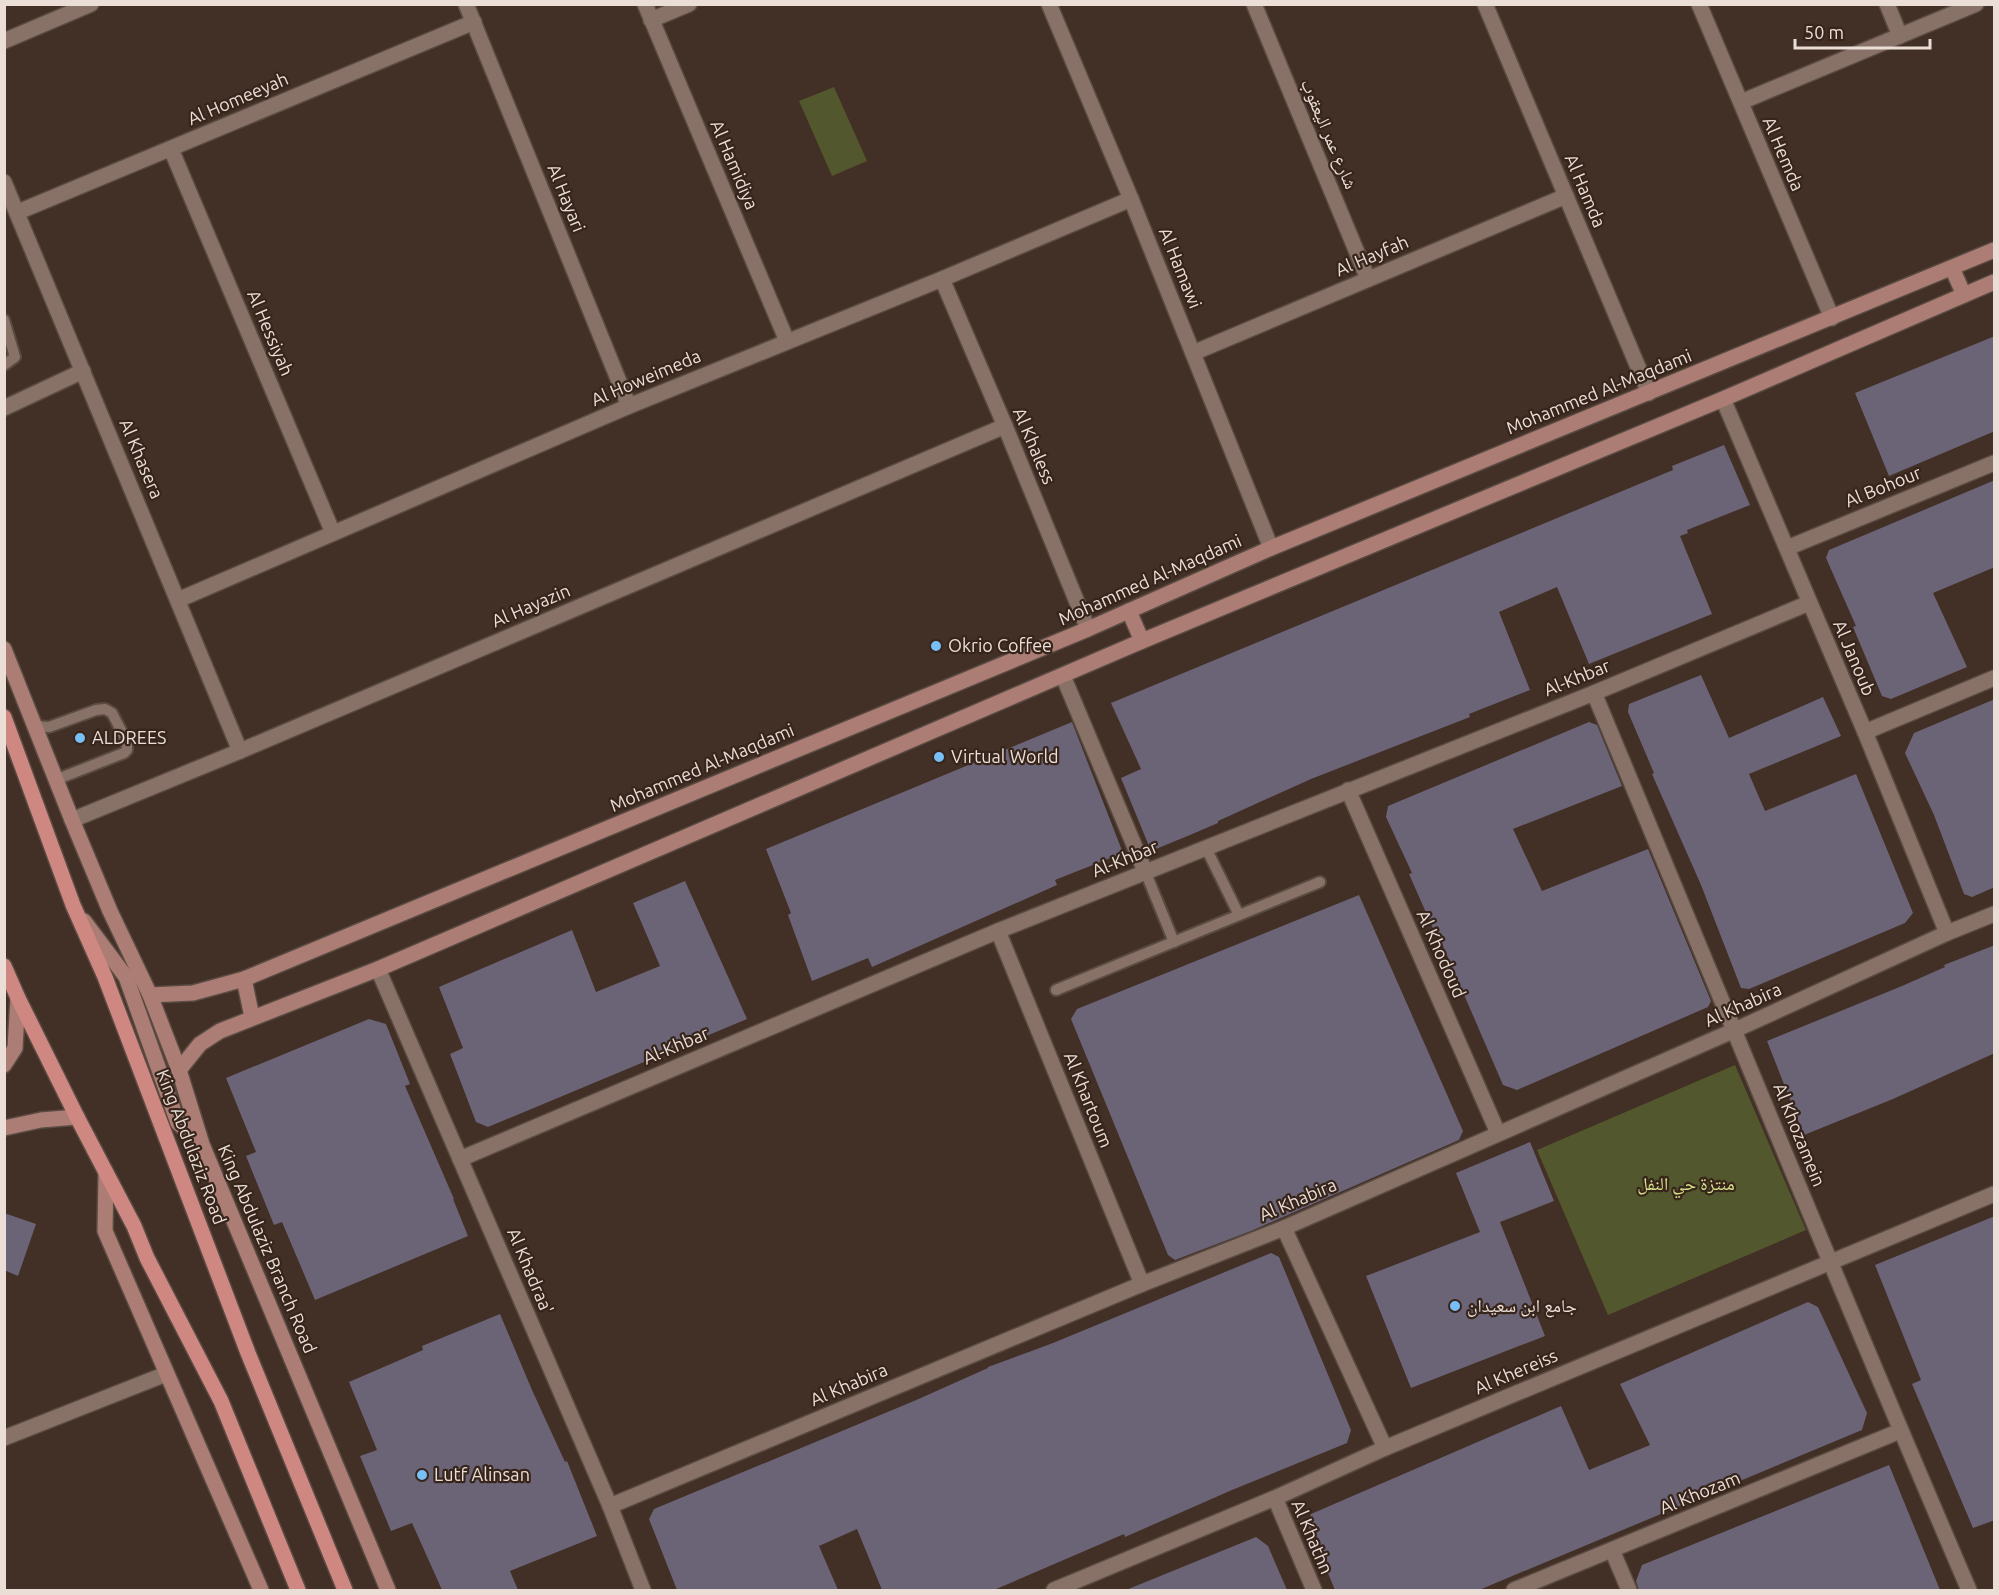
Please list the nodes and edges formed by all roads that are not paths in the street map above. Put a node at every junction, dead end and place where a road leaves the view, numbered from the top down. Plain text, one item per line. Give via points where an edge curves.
1 (91, 4) edge
2 (466, 4) edge
3 (645, 4) edge
4 (689, 4) edge
5 (1049, 4) edge
6 (1254, 4) edge
7 (1485, 4) edge
8 (1699, 4) edge
9 (1887, 4) edge
10 (1976, 4) edge
11 (651, 20) junction
12 (474, 22) junction
13 (1900, 36) junction
14 (4, 41) edge
15 (1741, 102) junction
16 (171, 148) junction
17 (4, 182) edge
18 (1566, 196) junction
19 (1131, 200) junction
20 (18, 212) junction
21 (1995, 250) edge
22 (1952, 268) junction
23 (942, 279) junction
24 (1368, 279) junction
25 (1995, 282) edge
26 (1964, 295) junction
27 (1832, 318) junction
28 (4, 320) edge
29 (788, 341) junction
30 (1193, 353) junction
31 (4, 365) edge
32 (83, 371) junction
33 (1649, 393) junction
34 (1723, 399) junction
35 (629, 406) junction
36 (4, 408) edge
37 (1005, 426) junction
38 (1995, 463) edge
39 (333, 533) junction
40 (1271, 548) junction
41 (1787, 548) junction
42 (178, 600) junction
43 (1809, 603) junction
44 (1129, 611) junction
45 (1088, 629) junction
46 (1142, 641) junction
47 (4, 649) edge
48 (1063, 676) junction
49 (1995, 678) edge
50 (1594, 693) junction
51 (4, 717) edge
52 (34, 726) junction
53 (1865, 732) junction
54 (240, 751) junction
55 (55, 780) junction
56 (1348, 790) junction
57 (72, 820) junction
58 (1206, 848) junction
59 (1145, 871) junction
60 (1320, 882) dead end
61 (73, 905) junction
62 (1995, 914) edge
63 (1239, 915) junction
64 (998, 931) junction
65 (1947, 933) junction
66 (1174, 942) junction
67 (4, 966) edge
68 (378, 969) junction
69 (244, 979) junction
70 (1056, 990) dead end
71 (150, 995) junction
72 (18, 998) junction
73 (252, 1017) junction
74 (1735, 1030) junction
75 (4, 1065) edge
76 (179, 1070) junction
77 (77, 1117) junction
78 (4, 1128) edge
79 (1498, 1133) junction
80 (201, 1142) junction
81 (460, 1159) junction
82 (106, 1173) junction
83 (1995, 1194) edge
84 (1284, 1228) junction
85 (1830, 1263) junction
86 (1142, 1284) junction
87 (166, 1374) junction
88 (1900, 1431) junction
89 (4, 1437) edge
90 (1385, 1448) junction
91 (1275, 1498) junction
92 (610, 1506) junction
93 (1612, 1550) junction
94 (261, 1590) edge
95 (298, 1590) edge
96 (345, 1590) edge
97 (388, 1590) edge
98 (643, 1590) edge
99 (1054, 1590) edge
100 (1314, 1590) edge
101 (1514, 1590) edge
102 (1629, 1590) edge
103 (1969, 1590) edge

1 - 14 street
2 - 12 street, Al Hayari
3 - 11 street, Al Hamidiya
4 - 11 street
5 - 19 street, Al Hamawi
6 - 24 street, شارع عمر اليعقوب
7 - 18 street, Al Hamda
8 - 15 street, Al Hemda
9 - 13 street
10 - 13 street
11 - 29 street, Al Hamidiya
12 - 16 street, Al Homeeyah
12 - 35 street, Al Hayari
13 - 15 street
15 - 27 street, Al Hemda
16 - 20 street, Al Homeeyah
16 - 39 street, Al Hessiyah
17 - 20 street, Al Khasera
18 - 24 street, Al Hayfah
18 - 33 street, Al Hamda
19 - 23 street, Al Howeimeda
19 - 30 street, Al Hamawi
20 - 32 street, Al Khasera
21 - 22 street, Mohammed Al-Maqdami
22 - 26 street
22 - 27 street, Mohammed Al-Maqdami
23 - 29 street, Al Howeimeda
23 - 37 street, Al Khaless
24 - 30 street, Al Hayfah
25 - 26 street
26 - 34 street
27 - 33 street, Mohammed Al-Maqdami
28 - 31 lane via 15,357
29 - 35 street, Al Howeimeda
30 - 40 street, Al Hamawi
32 - 36 street
32 - 42 street, Al Khasera
33 - 40 street, Mohammed Al-Maqdami
34 - 41 street, Al Janoub
34 - 46 street
35 - 39 street, Al Howeimeda
37 - 45 street, Al Khaless
37 - 54 street, Al Hayazin
38 - 41 street, Al Bohour
39 - 42 street, Al Howeimeda
40 - 44 street, Mohammed Al-Maqdami
41 - 43 street, Al Janoub
42 - 54 street, Al Khasera
43 - 50 street, Al-Khbar
43 - 53 street, Al Janoub
44 - 45 street, Mohammed Al-Maqdami
44 - 46 street
45 - 69 street, Mohammed Al-Maqdami
46 - 48 street
47 - 52 street
48 - 59 street
48 - 68 street
49 - 53 street
50 - 56 street, Al-Khbar
50 - 74 street, Al Khozamein
51 - 61 main road, King Abdulaziz Road
52 - 55 street
52 - 55 lane via 49,727 105,709 112,713 127,742 124,753
53 - 65 street, Al Janoub
54 - 57 street, Al Hayazin
55 - 57 street
56 - 58 street, Al-Khbar
56 - 79 street, Al Khodoud
57 - 71 street
58 - 59 street, Al-Khbar
58 - 63 lane
59 - 64 street, Al-Khbar
59 - 66 lane
60 - 63 lane
61 - 80 street, King Abdulaziz Branch Road via 126,976 178,1124
61 - 96 main road, King Abdulaziz Road via 105,977 248,1353
62 - 65 street, Al Khabira
63 - 66 lane
64 - 81 street, Al-Khbar
64 - 86 street, Al Khartoum
65 - 74 street, Al Khabira
66 - 70 lane
67 - 72 main road
68 - 73 street
68 - 81 street, Al Khadraa'
69 - 71 street, Mohammed Al-Maqdami via 193,993
69 - 73 street
71 - 76 street
72 - 75 street via 15,1048
72 - 77 main road
73 - 76 street via 200,1044
74 - 79 street, Al Khabira
74 - 85 street, Al Khozamein
76 - 80 street
77 - 78 street
77 - 82 main road
79 - 84 street, Al Khabira
80 - 97 street, King Abdulaziz Branch Road
81 - 92 street, Al Khadraa'
82 - 87 street via 105,1231
82 - 95 main road via 221,1401
83 - 85 street, Al Khereiss
84 - 86 street, Al Khabira
84 - 90 street
85 - 88 street, Al Khozamein
85 - 90 street, Al Khereiss
86 - 92 street, Al Khabira
87 - 89 street
87 - 94 street
88 - 93 street, Al Khozam
88 - 103 street, Al Khozamein
90 - 91 street, Al Khereiss
91 - 99 street, Al Khereiss
91 - 100 street, Al Khathn
92 - 98 street, Al Khadraa'
93 - 101 street, Al Khozam
93 - 102 street

